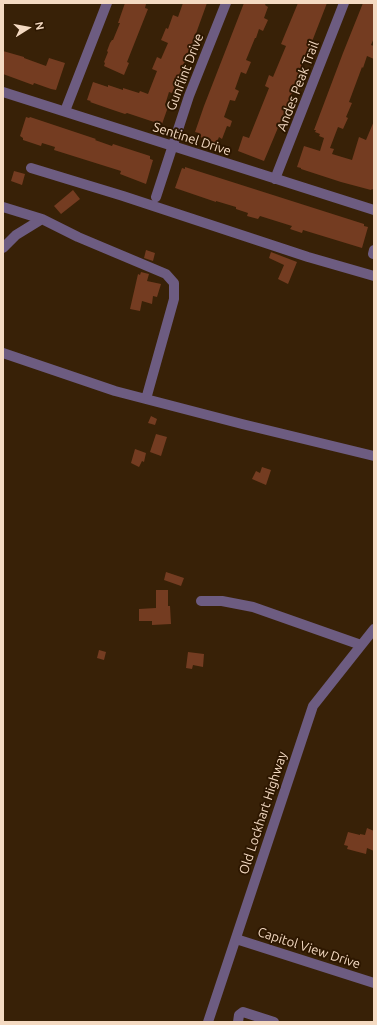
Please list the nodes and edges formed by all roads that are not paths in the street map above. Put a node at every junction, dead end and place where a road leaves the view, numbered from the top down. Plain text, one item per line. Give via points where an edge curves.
1 (107, 3) edge
2 (226, 3) edge
3 (344, 3) edge
4 (3, 92) edge
5 (65, 112) junction
6 (173, 146) junction
7 (31, 168) dead end
8 (275, 179) junction
9 (156, 197) dead end
10 (3, 207) edge
11 (374, 210) edge
12 (42, 219) junction
13 (3, 248) edge
14 (374, 276) edge
15 (3, 353) edge
16 (146, 399) junction
17 (374, 456) edge
18 (201, 601) dead end
19 (374, 629) edge
20 (361, 645) junction
21 (236, 939) junction
22 (374, 983) edge
23 (208, 1022) edge
24 (238, 1022) edge
25 (274, 1022) edge

1 - 5 street
2 - 6 street, Gunflint Drive via 189,96
3 - 8 street, Andes Peak Trail
4 - 5 street, Sentinel Drive
5 - 6 street, Sentinel Drive
6 - 8 street, Sentinel Drive
6 - 9 street, Gunflint Drive
7 - 14 street
8 - 11 street, Sentinel Drive
10 - 12 street
12 - 13 street via 16,235
12 - 16 street via 78,238 166,274 174,283 174,298
15 - 16 street
16 - 17 street
18 - 20 street via 222,601 253,607
19 - 20 street, Old Lockhart Highway
20 - 21 street, Old Lockhart Highway via 313,706
21 - 22 street, Capitol View Drive
21 - 23 street, Old Lockhart Highway
24 - 25 street via 239,1015 243,1012

